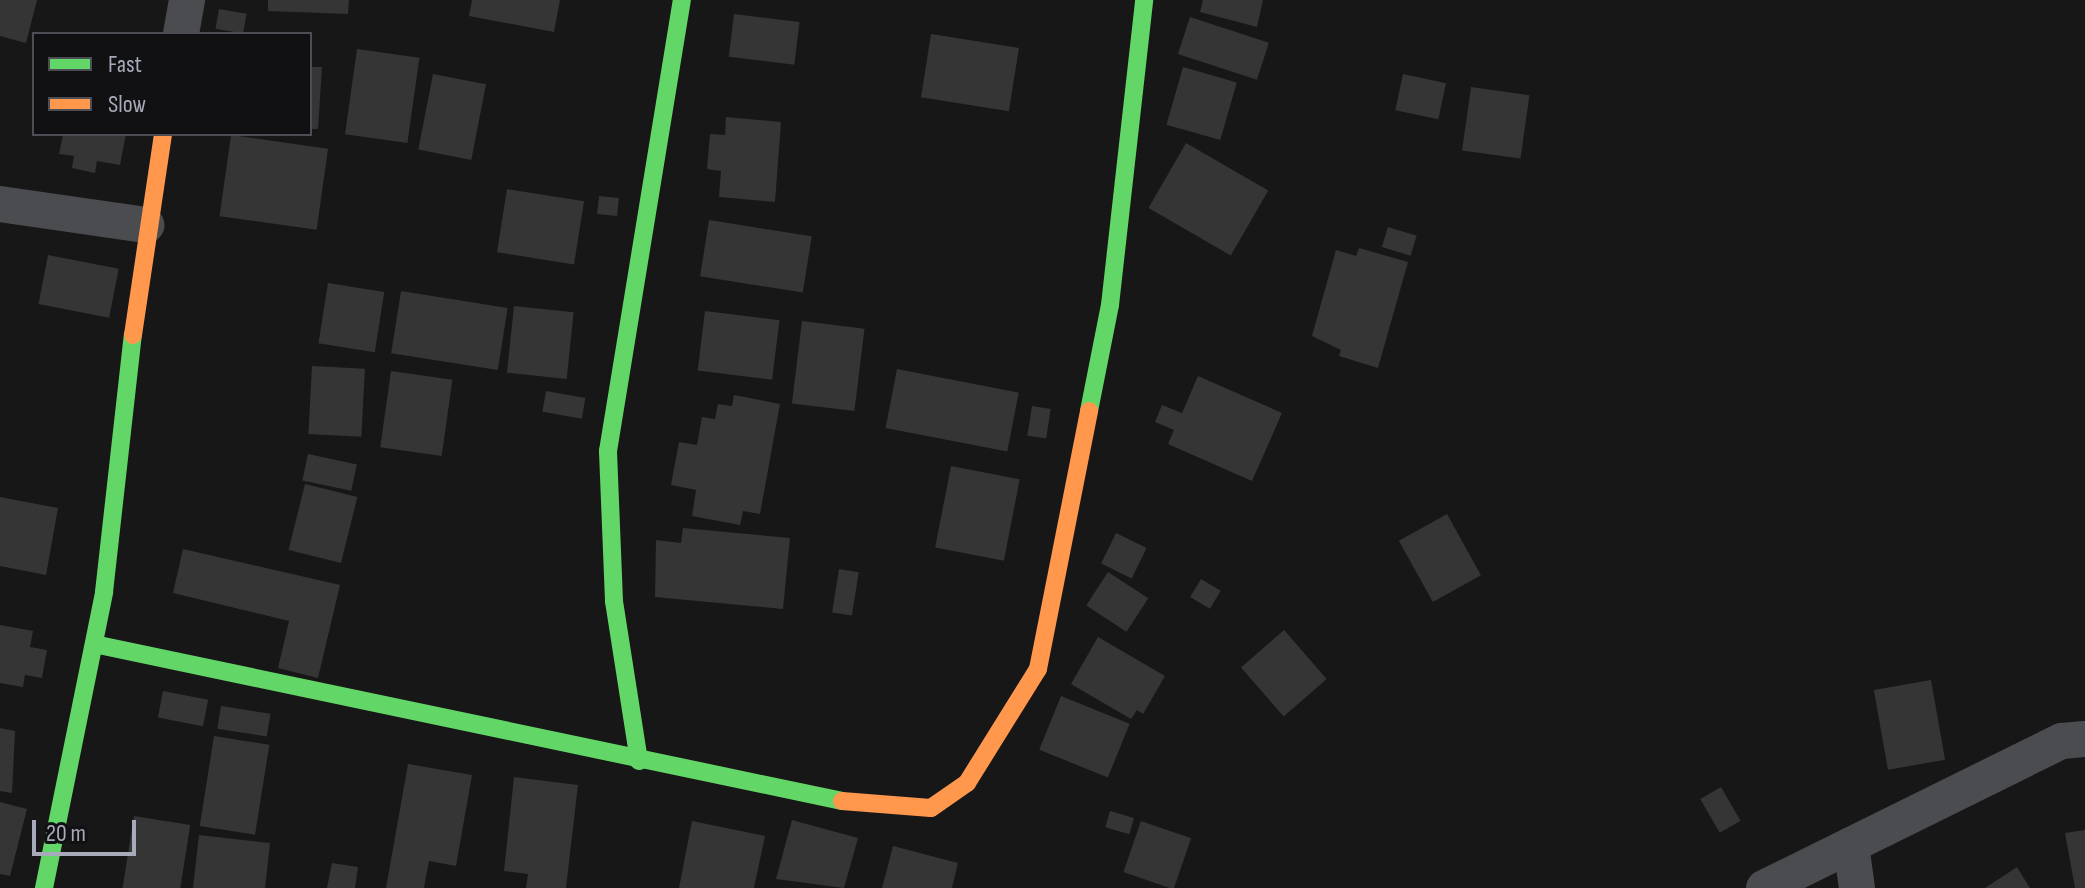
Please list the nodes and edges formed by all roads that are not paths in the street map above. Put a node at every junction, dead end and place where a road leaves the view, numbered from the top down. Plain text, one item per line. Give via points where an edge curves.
1 (187, 0) edge
2 (682, 0) edge
3 (1144, 0) edge
4 (181, 32) edge
5 (163, 136) edge
6 (0, 204) edge
7 (146, 225) junction
8 (94, 644) junction
9 (2085, 739) edge
10 (639, 761) junction
11 (1851, 845) junction
12 (44, 888) edge
13 (1764, 888) edge
14 (1857, 888) edge

1 - 4 street
2 - 10 street via 608,451 614,601
3 - 10 street via 1110,305 1038,669 967,783 920,812
5 - 7 street
6 - 7 street
7 - 8 street
8 - 10 street
8 - 12 street
9 - 11 street via 2062,741
11 - 13 street
11 - 14 street

